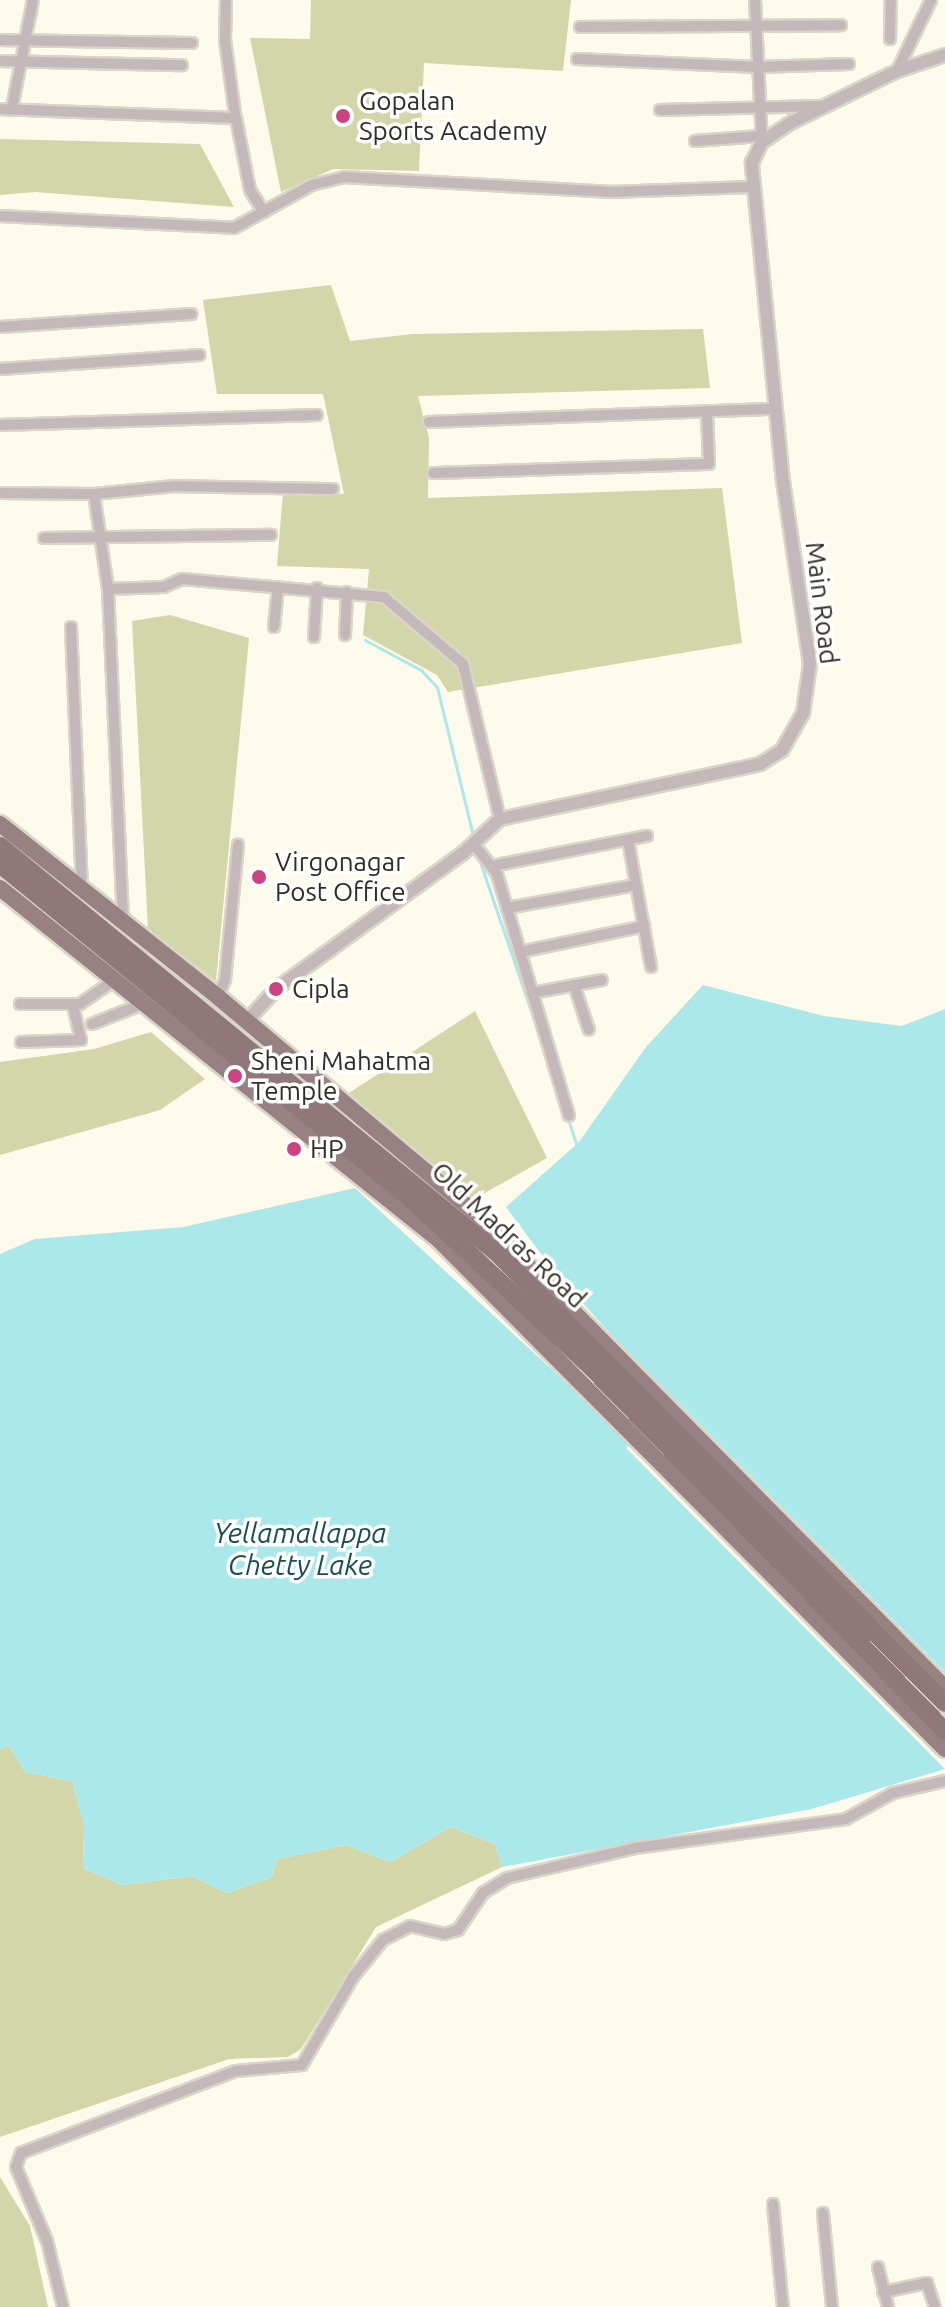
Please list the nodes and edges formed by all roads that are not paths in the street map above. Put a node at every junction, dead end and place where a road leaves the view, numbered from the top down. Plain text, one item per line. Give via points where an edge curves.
1 (33, 0) edge
2 (226, 0) edge
3 (755, 0) edge
4 (891, 0) edge
5 (931, 0) edge
6 (841, 25) dead end
7 (580, 27) dead end
8 (756, 28) junction
9 (890, 39) dead end
10 (0, 40) edge
11 (24, 41) junction
12 (192, 43) dead end
13 (945, 55) edge
14 (577, 59) dead end
15 (0, 61) edge
16 (20, 62) junction
17 (849, 64) dead end
18 (182, 65) dead end
19 (758, 67) junction
20 (897, 71) junction
21 (822, 106) junction
22 (12, 108) junction
23 (760, 108) junction
24 (0, 109) edge
25 (660, 110) dead end
26 (237, 123) junction
27 (762, 139) junction
28 (695, 141) dead end
29 (751, 187) junction
30 (264, 212) junction
31 (0, 216) edge
32 (192, 314) dead end
33 (0, 327) edge
34 (200, 355) dead end
35 (0, 369) edge
36 (775, 409) junction
37 (707, 411) junction
38 (317, 415) dead end
39 (429, 422) dead end
40 (0, 425) edge
41 (433, 473) dead end
42 (333, 489) dead end
43 (0, 493) edge
44 (94, 494) junction
45 (271, 535) dead end
46 (99, 536) junction
47 (44, 538) dead end
48 (278, 587) junction
49 (317, 588) junction
50 (108, 589) junction
51 (347, 592) junction
52 (71, 627) dead end
53 (274, 627) dead end
54 (345, 635) dead end
55 (314, 637) dead end
56 (500, 819) junction
57 (0, 824) edge
58 (647, 836) dead end
59 (628, 840) junction
60 (473, 843) junction
61 (238, 845) dead end
62 (0, 846) edge
63 (0, 864) edge
64 (492, 866) junction
65 (636, 885) junction
66 (0, 888) edge
67 (82, 890) junction
68 (507, 908) junction
69 (46, 913) junction
70 (123, 923) junction
71 (644, 926) junction
72 (520, 952) junction
73 (651, 967) dead end
74 (116, 979) junction
75 (602, 980) dead end
76 (574, 985) junction
77 (532, 993) junction
78 (218, 997) junction
79 (145, 1003) junction
80 (20, 1004) dead end
81 (73, 1005) junction
82 (247, 1021) junction
83 (92, 1024) dead end
84 (589, 1030) dead end
85 (21, 1042) dead end
86 (569, 1115) dead end
87 (616, 1384) junction
88 (659, 1428) junction
89 (944, 1697) edge
90 (945, 1731) edge
91 (945, 1749) edge
92 (945, 1781) edge
93 (773, 2204) dead end
94 (823, 2213) dead end
95 (878, 2267) dead end
96 (883, 2292) junction
97 (63, 2307) edge
98 (783, 2307) edge
99 (832, 2307) edge
100 (888, 2307) edge
101 (935, 2307) edge

1 - 11 street
2 - 26 street via 225,40
3 - 8 street
4 - 9 street
5 - 20 street
6 - 8 street
7 - 8 street
8 - 19 street
10 - 11 street
11 - 12 street
11 - 16 street
13 - 20 street
14 - 19 street
15 - 16 street
16 - 18 street
16 - 22 street
17 - 19 street
19 - 23 street
20 - 21 street
21 - 23 street
21 - 27 street
22 - 24 street
22 - 26 street via 236,118
23 - 25 street
23 - 27 street
26 - 30 street via 250,190
27 - 28 street
27 - 29 street, Main Road via 752,163
29 - 30 street via 609,192 344,177 312,185
29 - 36 street, Main Road
30 - 31 street via 234,228
32 - 33 street
34 - 35 street
36 - 37 street
36 - 56 street, Main Road via 810,664 803,713 782,750 760,764
37 - 39 street
37 - 41 street via 709,464
38 - 40 street
42 - 44 street via 175,486
43 - 44 street
44 - 46 street
45 - 46 street
46 - 47 street
46 - 50 street
48 - 49 street
48 - 50 street via 182,579 164,587
48 - 53 street
49 - 51 street
49 - 55 street
50 - 70 street
51 - 54 street
51 - 56 street via 384,597 463,664
52 - 67 street
56 - 60 street, Main Road
57 - 67 main road
58 - 59 street
59 - 64 street
59 - 65 street
60 - 64 street
60 - 82 street, Main Road via 276,989
61 - 78 street via 225,980
62 - 87 highway, Old Madras Road via 416,1182 496,1252
63 - 69 highway, Old Madras Road
64 - 68 street
65 - 68 street
65 - 71 street
66 - 69 main road
67 - 70 main road
68 - 72 street
69 - 74 main road
69 - 87 highway, Old Madras Road via 411,1199
70 - 78 main road
71 - 72 street
71 - 73 street
72 - 77 street
74 - 79 main road
74 - 81 street
75 - 76 street
76 - 77 street
76 - 84 street
77 - 86 street
78 - 82 main road
79 - 83 street
79 - 87 main road
80 - 81 street
81 - 85 street via 81,1040
82 - 87 main road via 477,1214
87 - 88 highway, Old Madras Road
87 - 88 main road
88 - 89 highway, Old Madras Road
88 - 90 highway, Old Madras Road
88 - 91 main road
92 - 97 street via 893,1793 846,1819 635,1848 507,1878 483,1893 458,1930 444,1934 410,1926 383,1940 353,1977 302,2065 236,2071 21,2153 16,2167 47,2241
93 - 98 street
94 - 99 street
95 - 96 street
96 - 100 street
96 - 101 street via 927,2283

